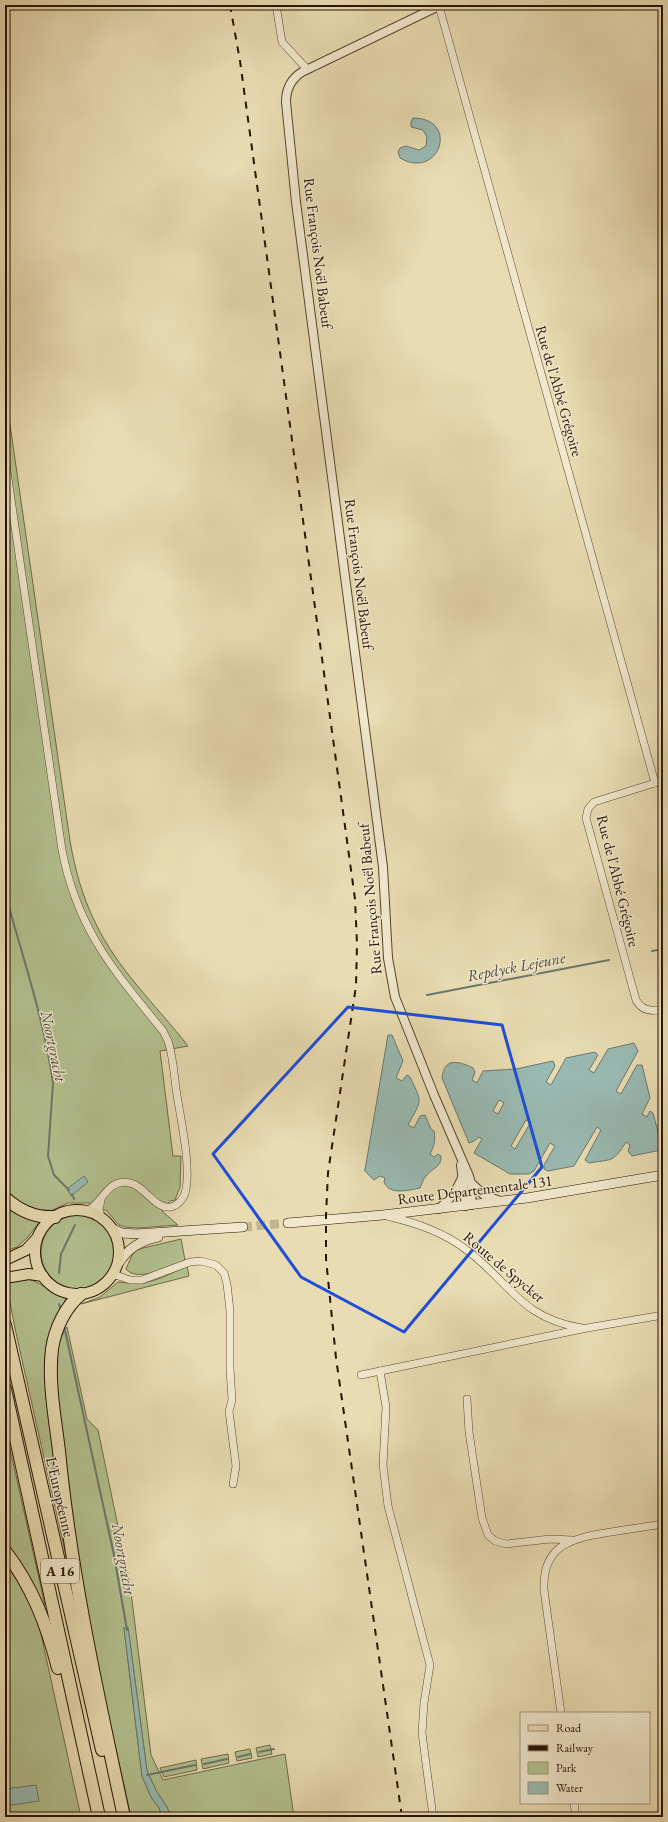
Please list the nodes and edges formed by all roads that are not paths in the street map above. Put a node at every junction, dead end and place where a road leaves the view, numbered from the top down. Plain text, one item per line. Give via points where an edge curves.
1 (276, 5) edge
2 (440, 5) edge
3 (307, 69) junction
4 (5, 458) edge
5 (663, 781) edge
6 (655, 783) junction
7 (663, 1009) edge
8 (459, 1155) junction
9 (463, 1173) junction
10 (663, 1174) edge
11 (471, 1183) junction
12 (103, 1194) junction
13 (5, 1198) edge
14 (503, 1201) junction
15 (469, 1205) junction
16 (439, 1209) junction
17 (87, 1211) junction
18 (383, 1215) junction
19 (54, 1216) junction
20 (101, 1217) junction
21 (288, 1223) tunnel mouth
22 (243, 1227) tunnel mouth
23 (113, 1229) junction
24 (178, 1232) junction
25 (38, 1237) junction
26 (5, 1260) edge
27 (118, 1264) junction
28 (113, 1274) junction
29 (43, 1276) junction
30 (5, 1278) edge
31 (81, 1294) junction
32 (663, 1315) edge
33 (5, 1325) edge
34 (587, 1328) junction
35 (380, 1371) junction
36 (361, 1374) dead end
37 (5, 1388) edge
38 (467, 1399) dead end
39 (233, 1484) dead end
40 (663, 1524) edge
41 (572, 1540) junction
42 (5, 1551) edge
43 (561, 1712) edge
44 (574, 1804) edge
45 (99, 1815) edge
46 (119, 1817) edge
47 (124, 1817) edge
48 (433, 1817) edge
49 (576, 1817) edge

1 - 3 street via 282,42
2 - 3 street, Rue François Noël Babeuf
2 - 6 street, Rue de l'Abbé Grégoire
3 - 8 street, Rue François Noël Babeuf via 291,82 286,94 286,106 297,209 382,857 390,969 399,1008
4 - 12 street via 68,877 79,911 95,941 168,1041 186,1154 186,1189 184,1197 176,1205 161,1205 130,1183 114,1184
5 - 6 street, Rue de l'Abbé Grégoire
6 - 7 street, Rue de l'Abbé Grégoire via 594,802 588,809 586,818 636,1000 647,1010
8 - 9 street, Rue François Noël Babeuf
8 - 11 street, Rue François Noël Babeuf
9 - 15 street, Rue François Noël Babeuf
9 - 16 street via 456,1191
10 - 14 main road, Route Départementale 131 via 588,1189
11 - 14 street, Rue François Noël Babeuf via 484,1195
11 - 15 street, Rue François Noël Babeuf
12 - 17 street via 95,1206
12 - 20 street via 99,1207
13 - 19 highway via 34,1215
14 - 15 main road, Route Départementale 131
15 - 16 main road, Route Départementale 131
16 - 18 main road, Route Départementale 131
17 - 19 main road via 68,1211
17 - 20 main road
18 - 21 main road, Route Départementale 131
18 - 34 street, Route de Spycker via 415,1223 446,1236 477,1258 518,1300 530,1308 559,1322
19 - 25 main road
20 - 23 main road
22 - 24 main road
23 - 24 main road via 132,1234
23 - 27 main road via 119,1247
24 - 27 main road via 136,1244 124,1254
25 - 26 main road via 26,1250
25 - 29 main road via 36,1257
27 - 28 main road
28 - 31 main road via 100,1288
28 - 39 street via 130,1280 142,1280 190,1262 202,1261 216,1265 224,1273 228,1284 230,1311 232,1400 229,1412 236,1466
29 - 30 main road via 28,1274
29 - 31 main road via 58,1290
31 - 47 highway via 72,1302 57,1330 52,1349 51,1375 66,1515 80,1604
32 - 34 street, Route de Spycker
33 - 46 highway, L'Européenne / A 16
34 - 35 street, Route de Spycker
35 - 36 street, Route de Spycker
35 - 48 street via 386,1407 383,1465 388,1506 430,1665 422,1733
37 - 45 highway, L'Européenne / A 16
38 - 41 street via 469,1432 481,1511 488,1535 495,1541 506,1544 550,1539
40 - 41 street via 583,1536
41 - 43 street via 551,1557 546,1567 544,1582
42 - 45 highway via 25,1581 43,1618 55,1654 79,1756
44 - 49 street

